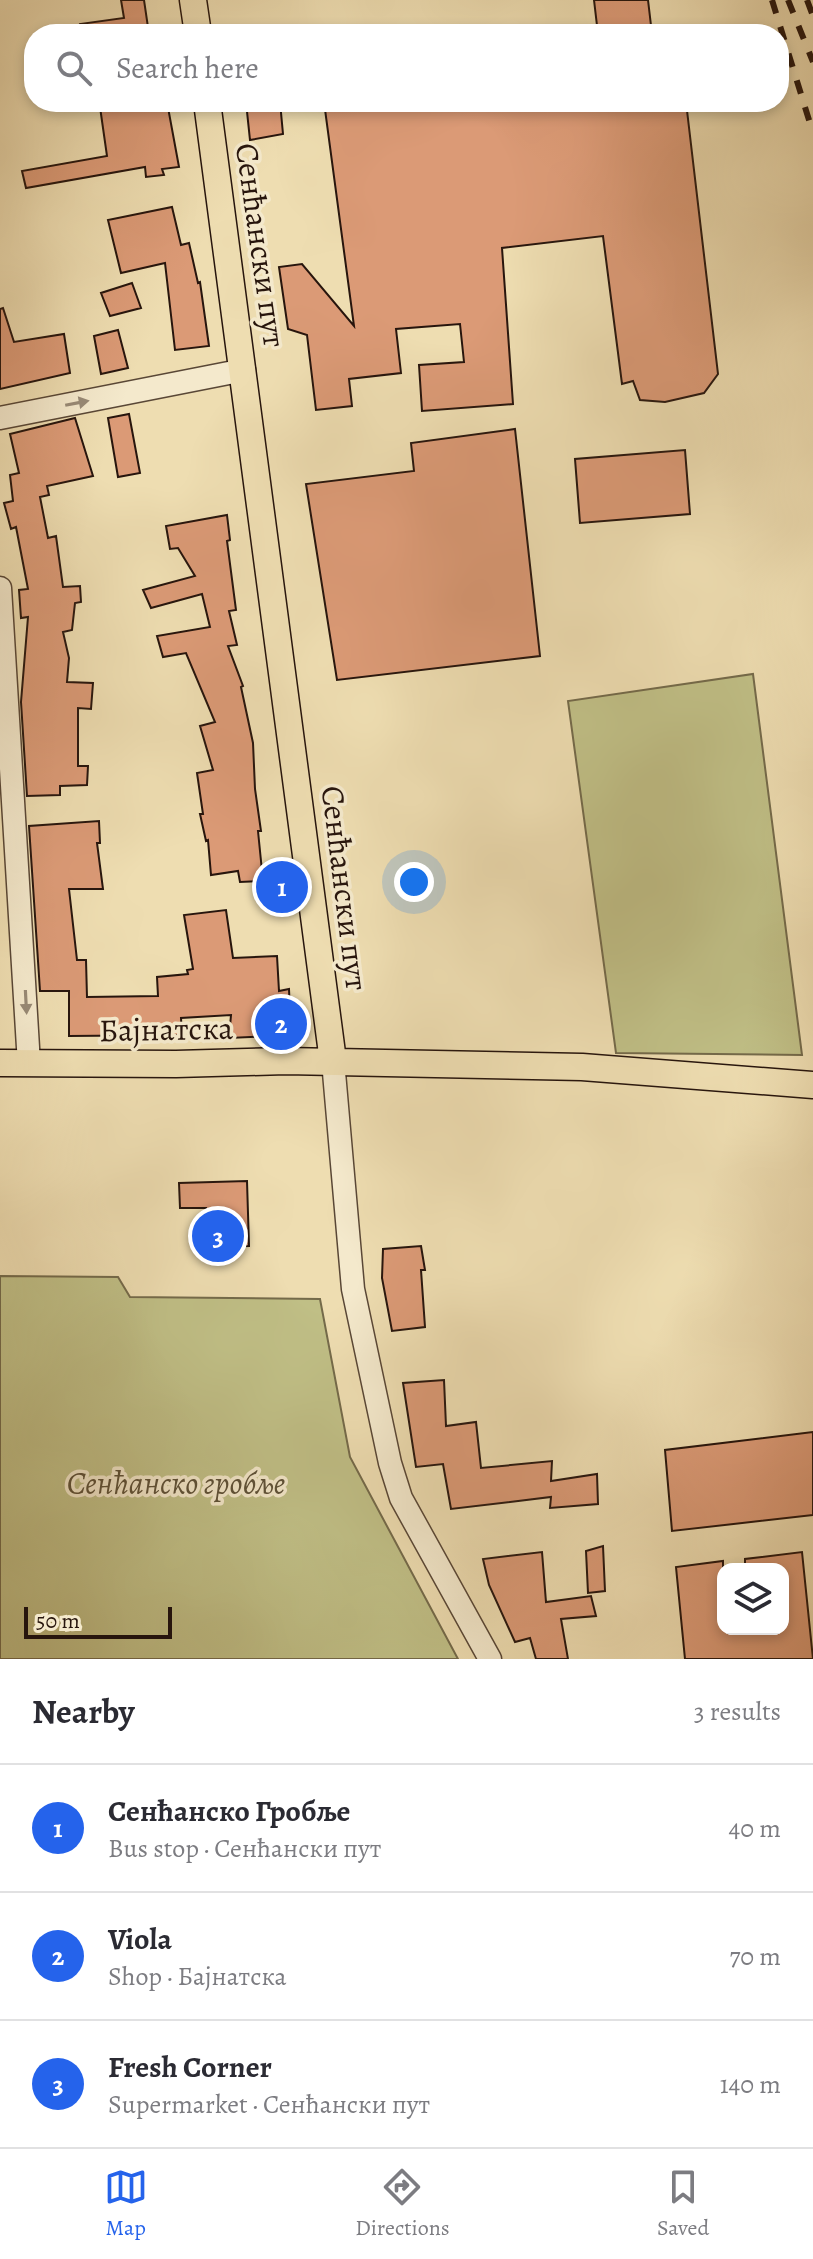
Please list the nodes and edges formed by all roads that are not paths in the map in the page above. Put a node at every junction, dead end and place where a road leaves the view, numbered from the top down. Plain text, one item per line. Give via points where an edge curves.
1 (193, 0) edge
2 (197, 24) edge
3 (208, 112) edge
4 (244, 370) junction
5 (0, 418) edge
6 (0, 588) edge
7 (333, 1061) junction
8 (0, 1063) edge
9 (29, 1064) junction
10 (813, 1085) edge
11 (490, 1659) edge

1 - 2 main road
3 - 4 main road, Сенћански пут
5 -> 4 street
4 - 7 main road, Сенћански пут
6 -> 9 street
7 - 9 main road, Бајнатска
7 - 10 main road, Бајнатска via 582,1067
7 - 11 street, Сенћански пут via 353,1289 390,1463 401,1498
8 - 9 main road, Бајнатска

